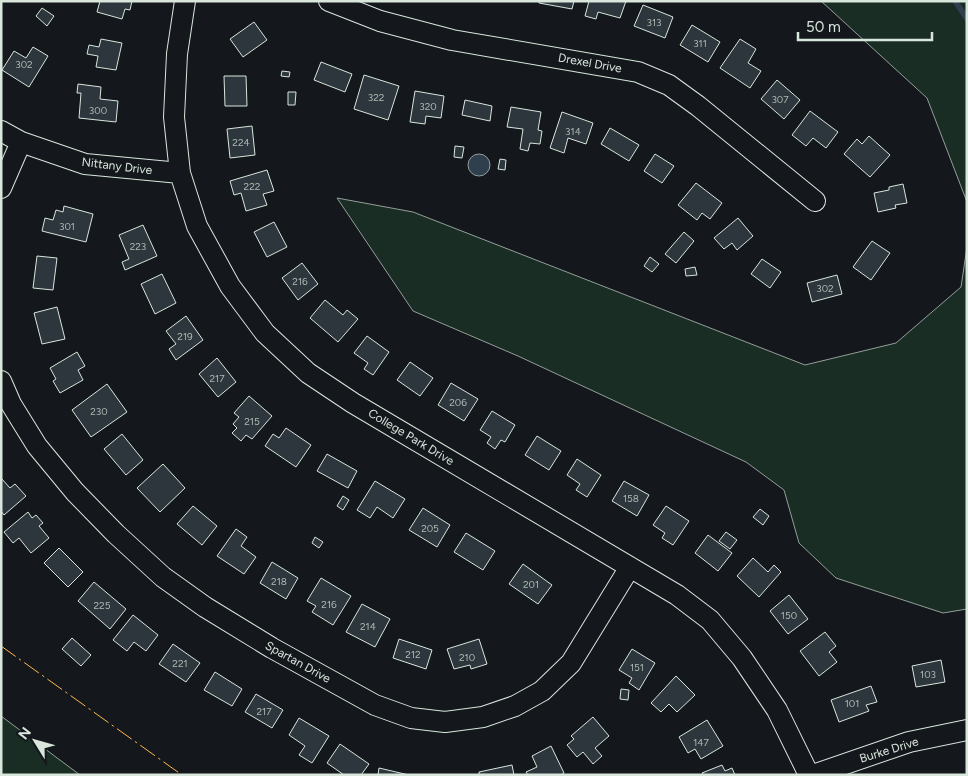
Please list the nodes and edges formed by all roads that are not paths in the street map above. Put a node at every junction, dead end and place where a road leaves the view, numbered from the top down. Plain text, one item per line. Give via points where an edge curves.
1 (185, 1) edge
2 (329, 1) edge
3 (1, 131) edge
4 (21, 142) junction
5 (180, 172) junction
6 (1, 188) edge
7 (814, 201) dead end
8 (1, 382) edge
9 (630, 567) junction
10 (967, 730) edge
11 (809, 775) edge
12 (813, 775) edge

1 - 5 street, College Park Drive via 177,54 175,108
2 - 7 street, Drexel Drive via 380,21 452,40 638,72 669,85 698,106
3 - 4 street, Nittany Drive
4 - 5 street, Nittany Drive via 85,164
4 - 6 street
5 - 9 street, College Park Drive via 197,226 230,286 265,332 308,373 352,403
8 - 9 street, Spartan Drive via 37,446 75,492 163,577 272,648 375,705 411,718 446,722 483,717 515,706 542,691 571,663
9 - 11 street, College Park Drive via 677,595 710,620 742,658 777,710
10 - 12 street, Burke Drive via 909,742

